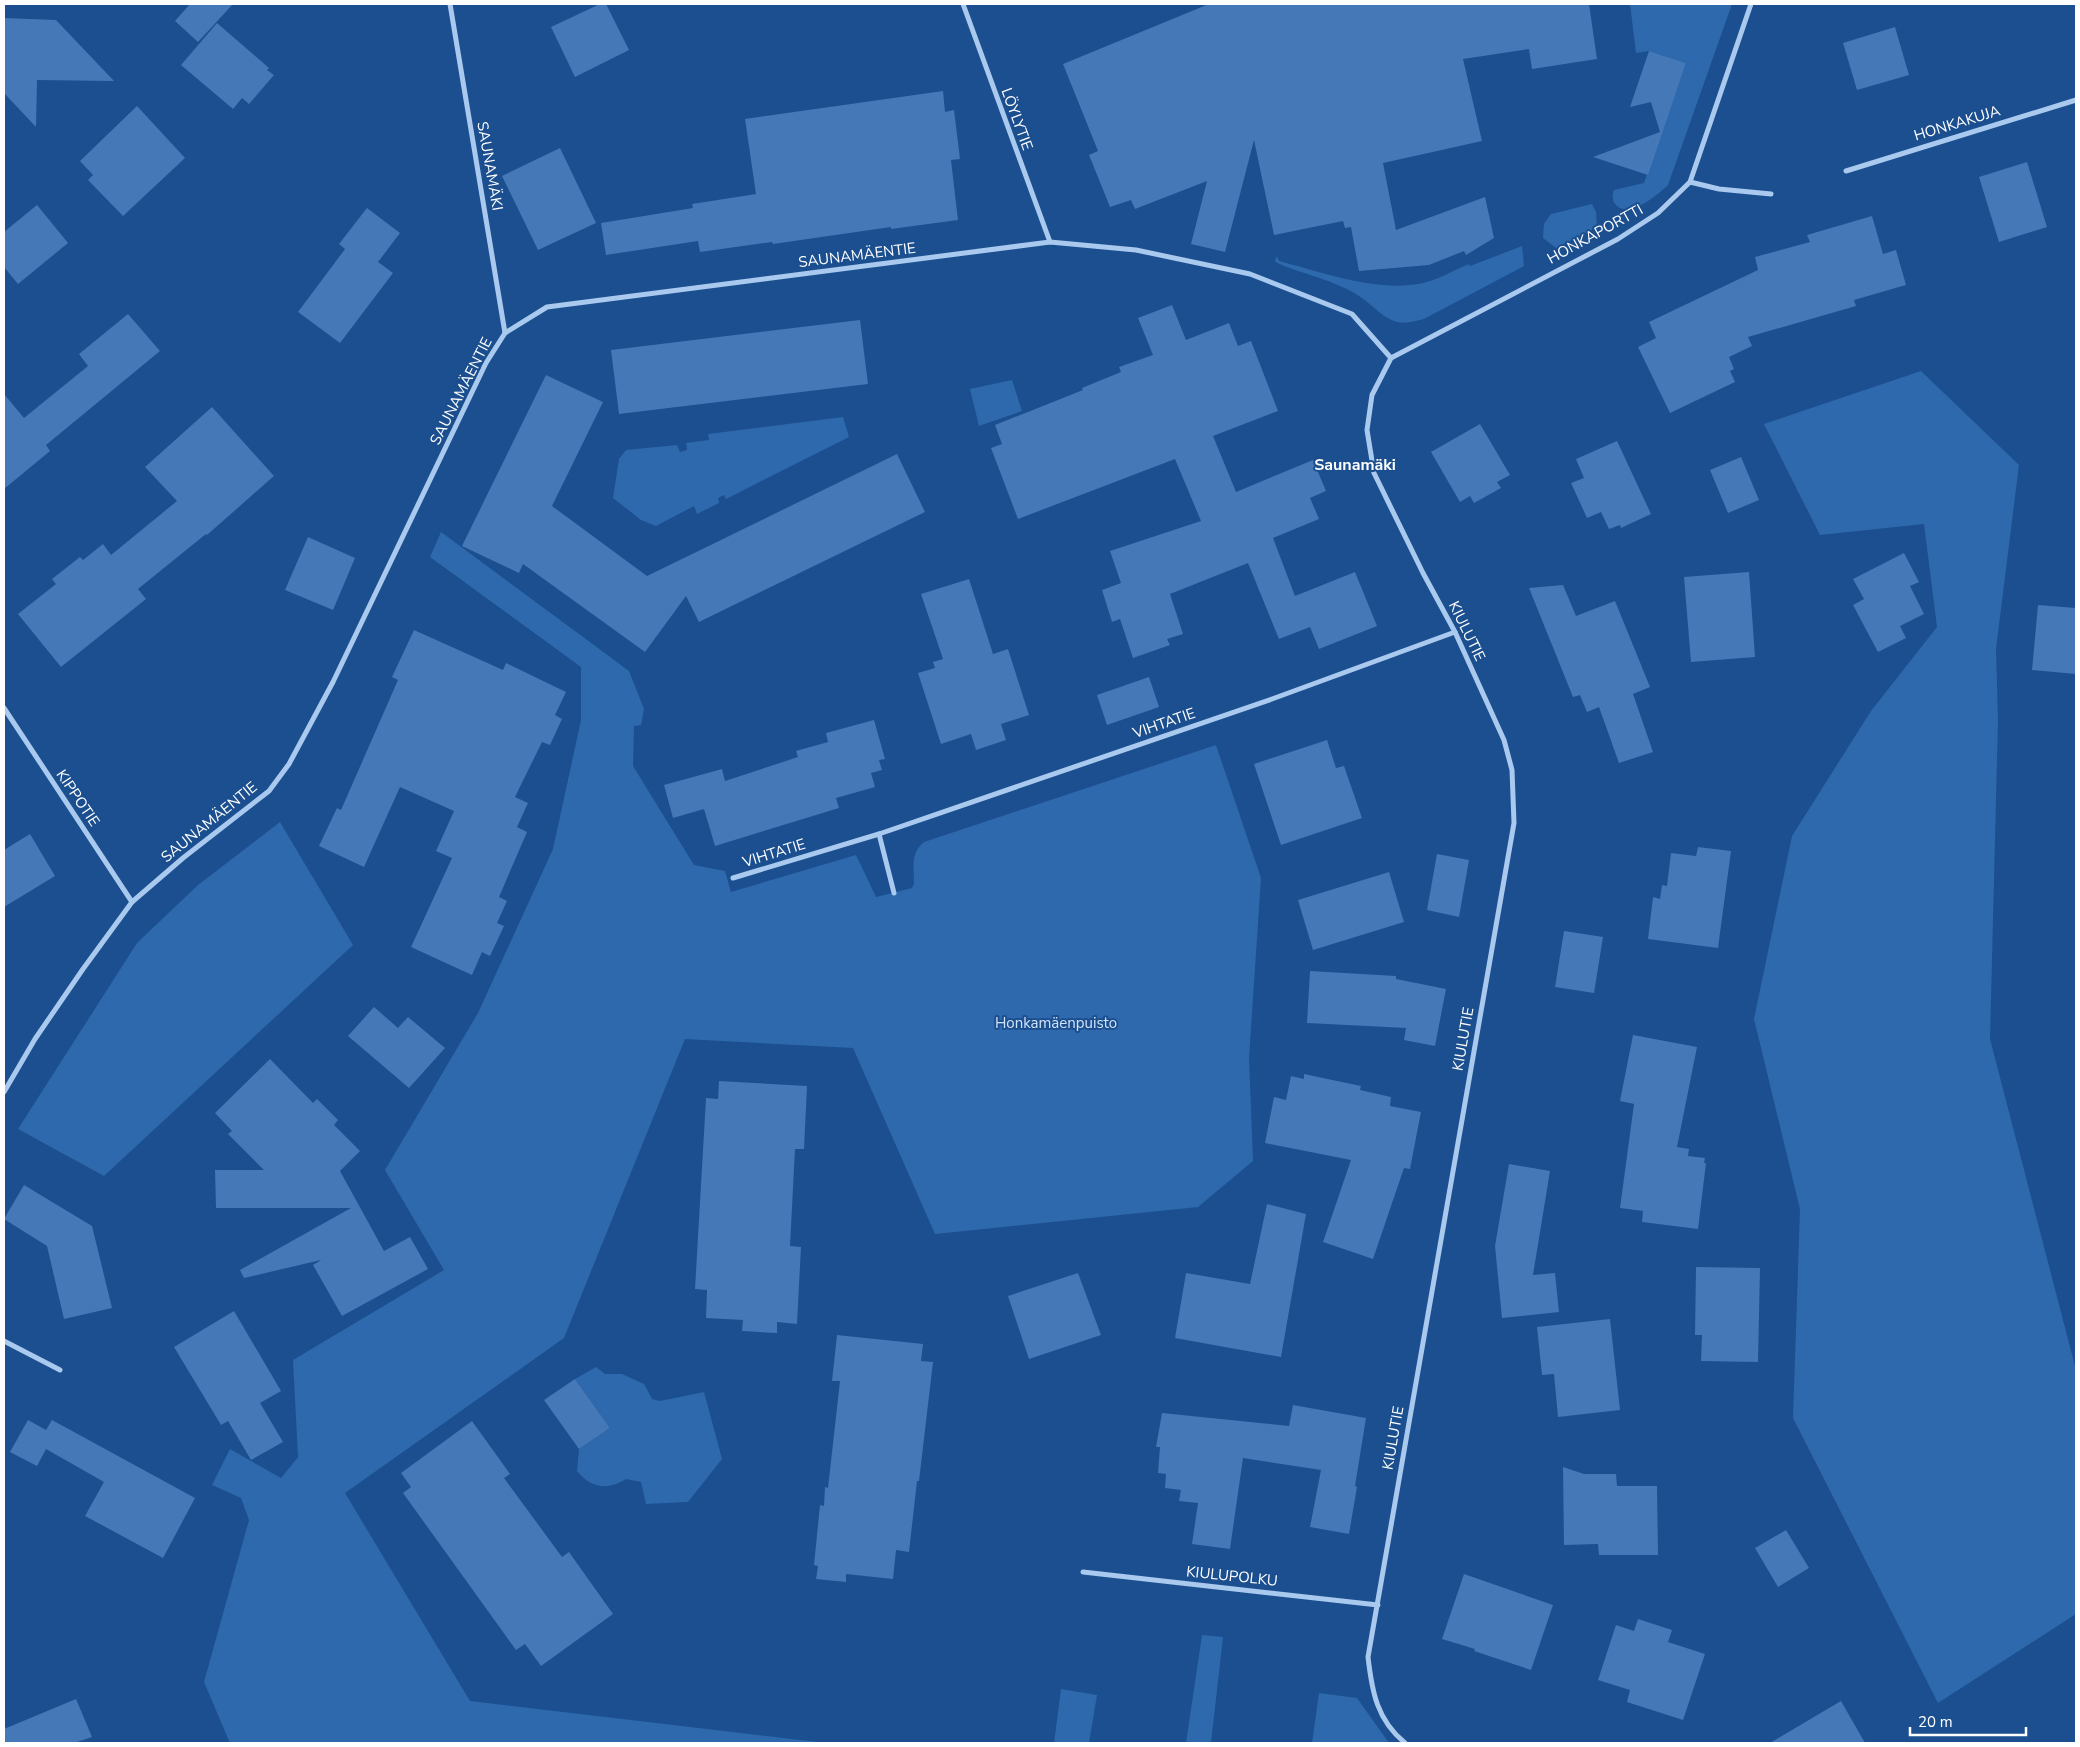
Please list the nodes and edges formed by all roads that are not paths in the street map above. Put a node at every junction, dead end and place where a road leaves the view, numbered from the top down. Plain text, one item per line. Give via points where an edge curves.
1 (450, 4) edge
2 (963, 4) edge
3 (1751, 4) edge
4 (2076, 100) edge
5 (1846, 171) dead end
6 (1690, 182) junction
7 (1771, 194) dead end
8 (1050, 242) junction
9 (505, 333) junction
10 (1391, 358) junction
11 (1455, 632) junction
12 (4, 708) edge
13 (879, 834) junction
14 (733, 878) dead end
15 (894, 893) dead end
16 (132, 902) junction
17 (4, 1092) edge
18 (4, 1341) edge
19 (60, 1370) dead end
20 (1083, 1572) dead end
21 (1378, 1605) junction
22 (1405, 1743) edge

1 - 9 street, SAUNAMÄKI
2 - 8 street, LÖYLYTIE
3 - 6 street, HONKAPORTTI
4 - 5 street, HONKAKUJA
6 - 7 street via 1719,189
6 - 10 street, HONKAPORTTI via 1658,213 1618,238
8 - 9 street, SAUNAMÄENTIE via 547,307
8 - 10 street, SAUNAMÄENTIE via 1136,250 1250,274 1352,314
9 - 16 street, SAUNAMÄENTIE via 486,363 289,764 269,791
10 - 11 street, KIULUTIE via 1372,395 1367,430 1374,473
11 - 13 street, VIHTATIE via 1272,699
11 - 21 street, KIULUTIE via 1504,740 1512,770 1514,824
12 - 16 street, KIPPOTIE
13 - 14 street, VIHTATIE
13 - 15 street
16 - 17 street, SAUNAMÄENTIE via 34,1039
18 - 19 street
20 - 21 street, KIULUPOLKU
21 - 22 street, KIULUTIE via 1368,1657 1371,1681 1377,1707

